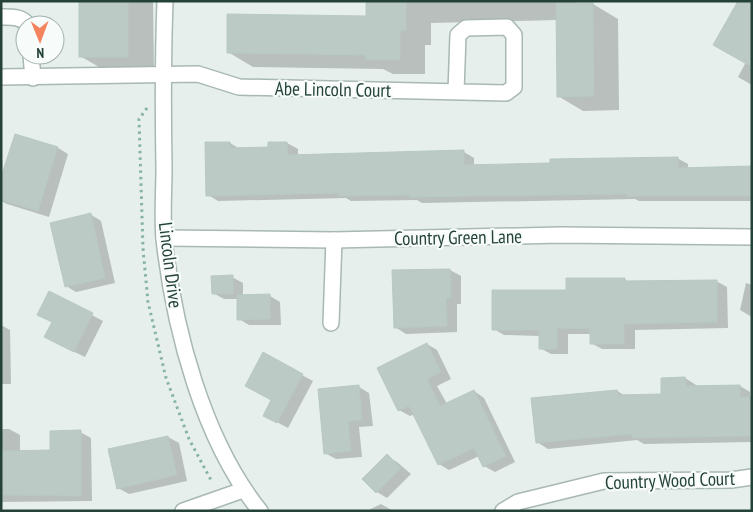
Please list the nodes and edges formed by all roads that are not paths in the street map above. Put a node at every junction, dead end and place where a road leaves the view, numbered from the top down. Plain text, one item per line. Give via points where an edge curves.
1 (164, 1) edge
2 (1, 17) edge
3 (15, 17) edge
4 (32, 65) edge
5 (162, 74) junction
6 (1, 77) edge
7 (33, 78) junction
8 (456, 92) junction
9 (752, 237) edge
10 (164, 238) junction
11 (334, 240) junction
12 (331, 323) dead end
13 (752, 477) edge
14 (243, 490) junction
15 (183, 511) edge
16 (260, 511) edge
17 (503, 511) edge

1 - 5 street, Lincoln Drive
2 - 3 street
4 - 7 street
5 - 7 street, Abe Lincoln Court
5 - 8 street, Abe Lincoln Court via 198,74 239,87
5 - 10 street, Lincoln Drive
6 - 7 street, Abe Lincoln Court
8 - 8 street, Abe Lincoln Court via 506,93 514,87 514,35 507,27 466,28 458,35
9 - 11 street, Country Green Lane via 560,235
10 - 11 street, Country Green Lane
10 - 14 street, Lincoln Drive via 178,319 200,398 220,448
11 - 12 street
13 - 17 street, Country Wood Court via 604,481 518,502
14 - 15 street
14 - 16 street, Lincoln Drive

